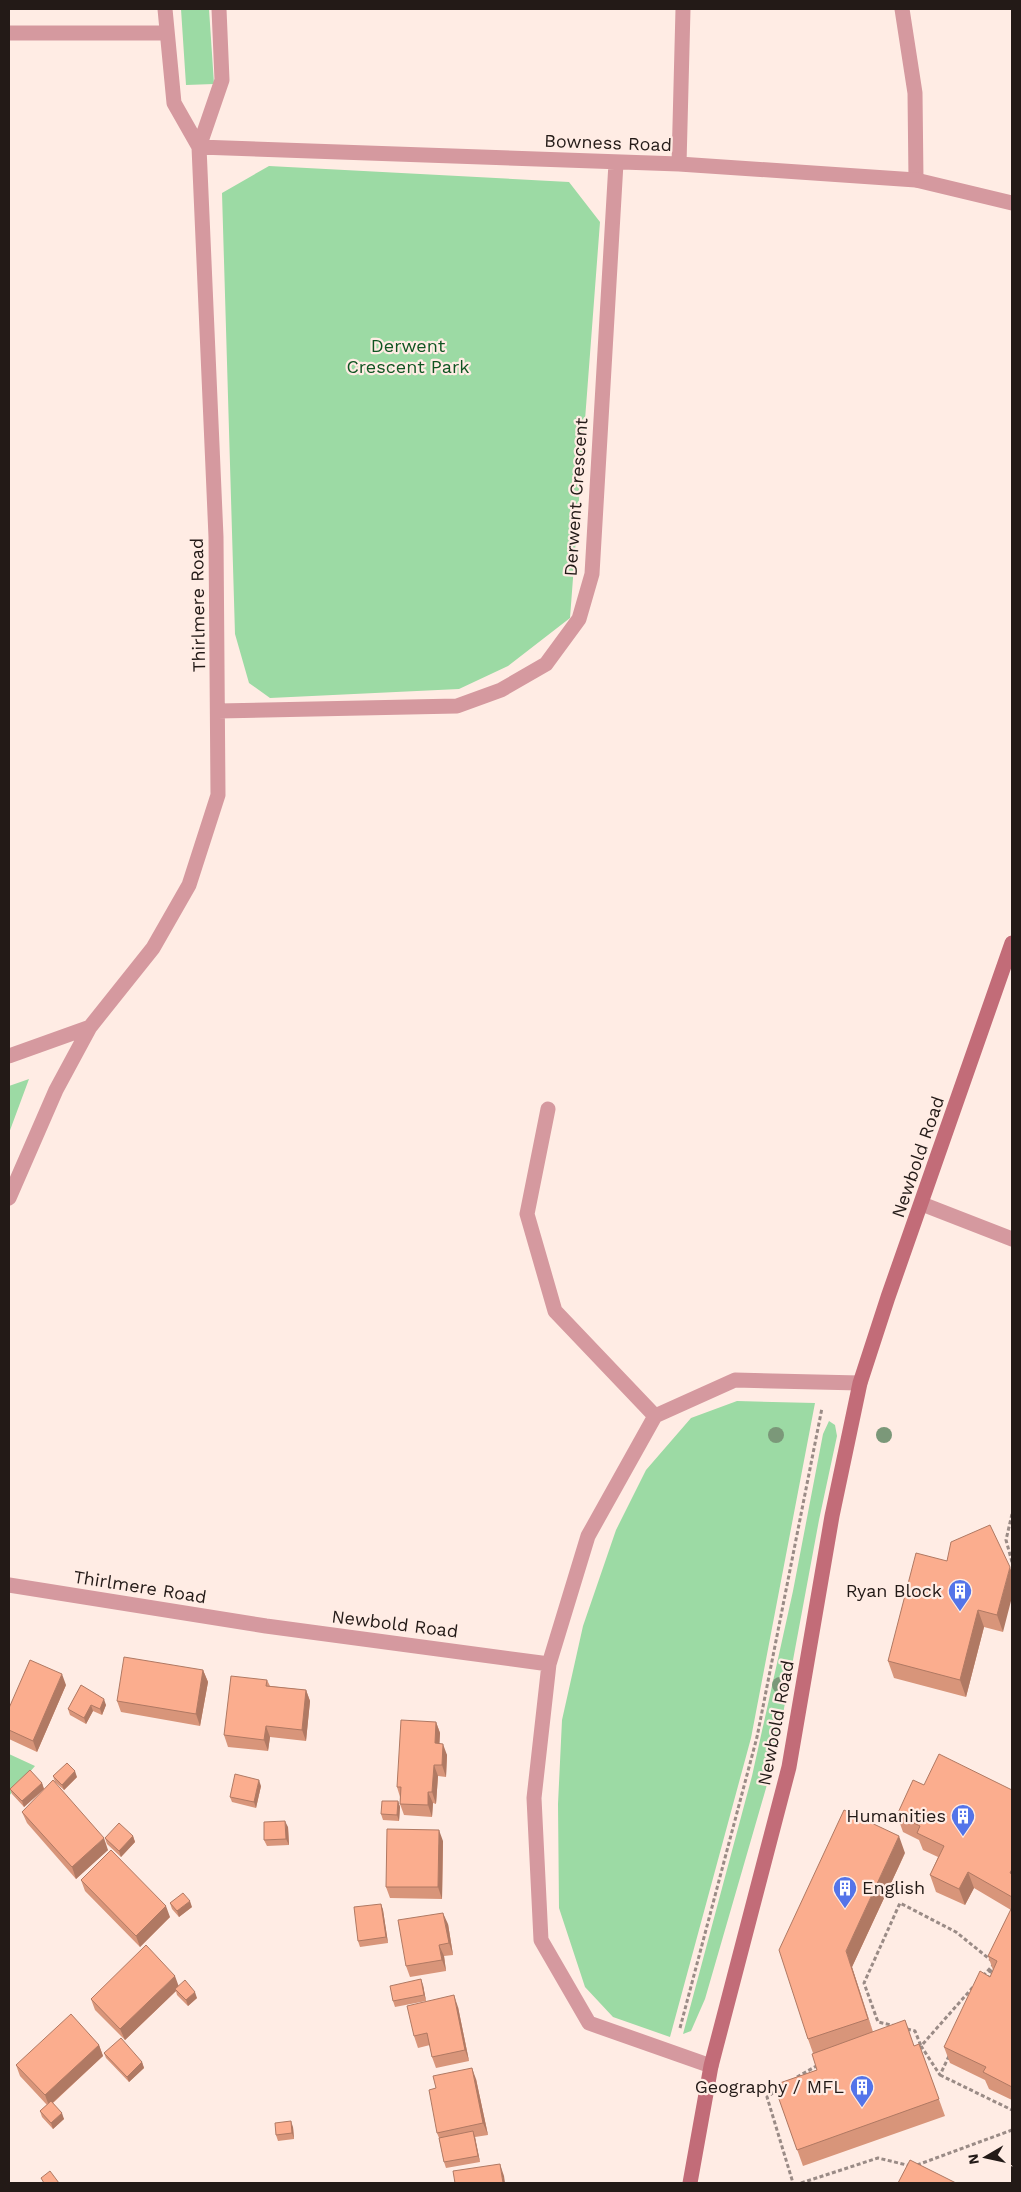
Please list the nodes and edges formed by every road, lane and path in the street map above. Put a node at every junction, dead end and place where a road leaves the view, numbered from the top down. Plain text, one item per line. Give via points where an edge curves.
1 (165, 9) edge
2 (219, 9) edge
3 (683, 9) edge
4 (902, 9) edge
5 (9, 33) edge
6 (167, 33) junction
7 (199, 147) junction
8 (616, 163) junction
9 (680, 164) junction
10 (916, 180) junction
11 (1012, 203) edge
12 (218, 711) junction
13 (1012, 943) edge
14 (90, 1027) junction
15 (9, 1056) edge
16 (548, 1108) dead end
17 (9, 1198) edge
18 (922, 1204) junction
19 (1012, 1239) edge
20 (827, 1382) junction
21 (860, 1382) junction
22 (655, 1416) junction
23 (1012, 1514) edge
24 (1012, 1562) edge
25 (9, 1585) edge
26 (266, 1626) joint
27 (549, 1664) junction
28 (998, 1956) edge
29 (994, 1963) junction
30 (982, 1977) edge
31 (986, 1980) edge
32 (976, 1984) edge
33 (915, 2031) junction
34 (906, 2034) edge
35 (920, 2046) junction
36 (953, 2049) edge
37 (675, 2053) junction
38 (821, 2064) edge
39 (711, 2066) junction
40 (940, 2075) junction
41 (790, 2082) edge
42 (782, 2087) edge
43 (1012, 2110) edge
44 (1012, 2130) edge
45 (690, 2183) edge
46 (793, 2183) edge
47 (801, 2183) edge

1 - 6 street, Thirlmere Road
2 - 7 street, Thirlmere Road via 222,80
3 - 9 street
4 - 10 street via 916,93
5 - 6 street
6 - 7 street, Thirlmere Road via 174,103
7 - 8 street, Bowness Road
7 - 12 street, Thirlmere Road via 216,537
8 - 9 street, Bowness Road
8 - 12 street, Derwent Crescent via 592,574 579,619 546,664 501,690 457,706
9 - 10 street, Bowness Road
10 - 11 street, Bowness Road
12 - 14 street, Thirlmere Road via 218,795 189,885 153,948
13 - 18 main road, Newbold Road
14 - 15 street
14 - 17 street, Thirlmere Road via 56,1090
16 - 22 street via 527,1214 555,1311
18 - 19 street
18 - 21 main road, Newbold Road
20 - 21 street
20 - 22 street via 735,1380
20 - 37 path via 757,1736
21 - 39 main road, Newbold Road via 832,1516 789,1768
22 - 27 street via 588,1536
23 - 24 path via 1006,1540
25 - 26 street, Thirlmere Road
26 - 27 street, Newbold Road
27 - 37 street via 534,1798 541,1940 589,2023
28 - 29 path
29 - 30 path
29 - 31 path
29 - 33 path via 956,1932 900,1903 864,1983 878,2022
32 - 35 path
33 - 34 path
33 - 35 path
35 - 40 path
36 - 40 path
37 - 39 street
38 - 41 path
39 - 45 main road, Newbold Road
40 - 43 path
42 - 46 path via 767,2097
44 - 47 path via 912,2167 878,2158

